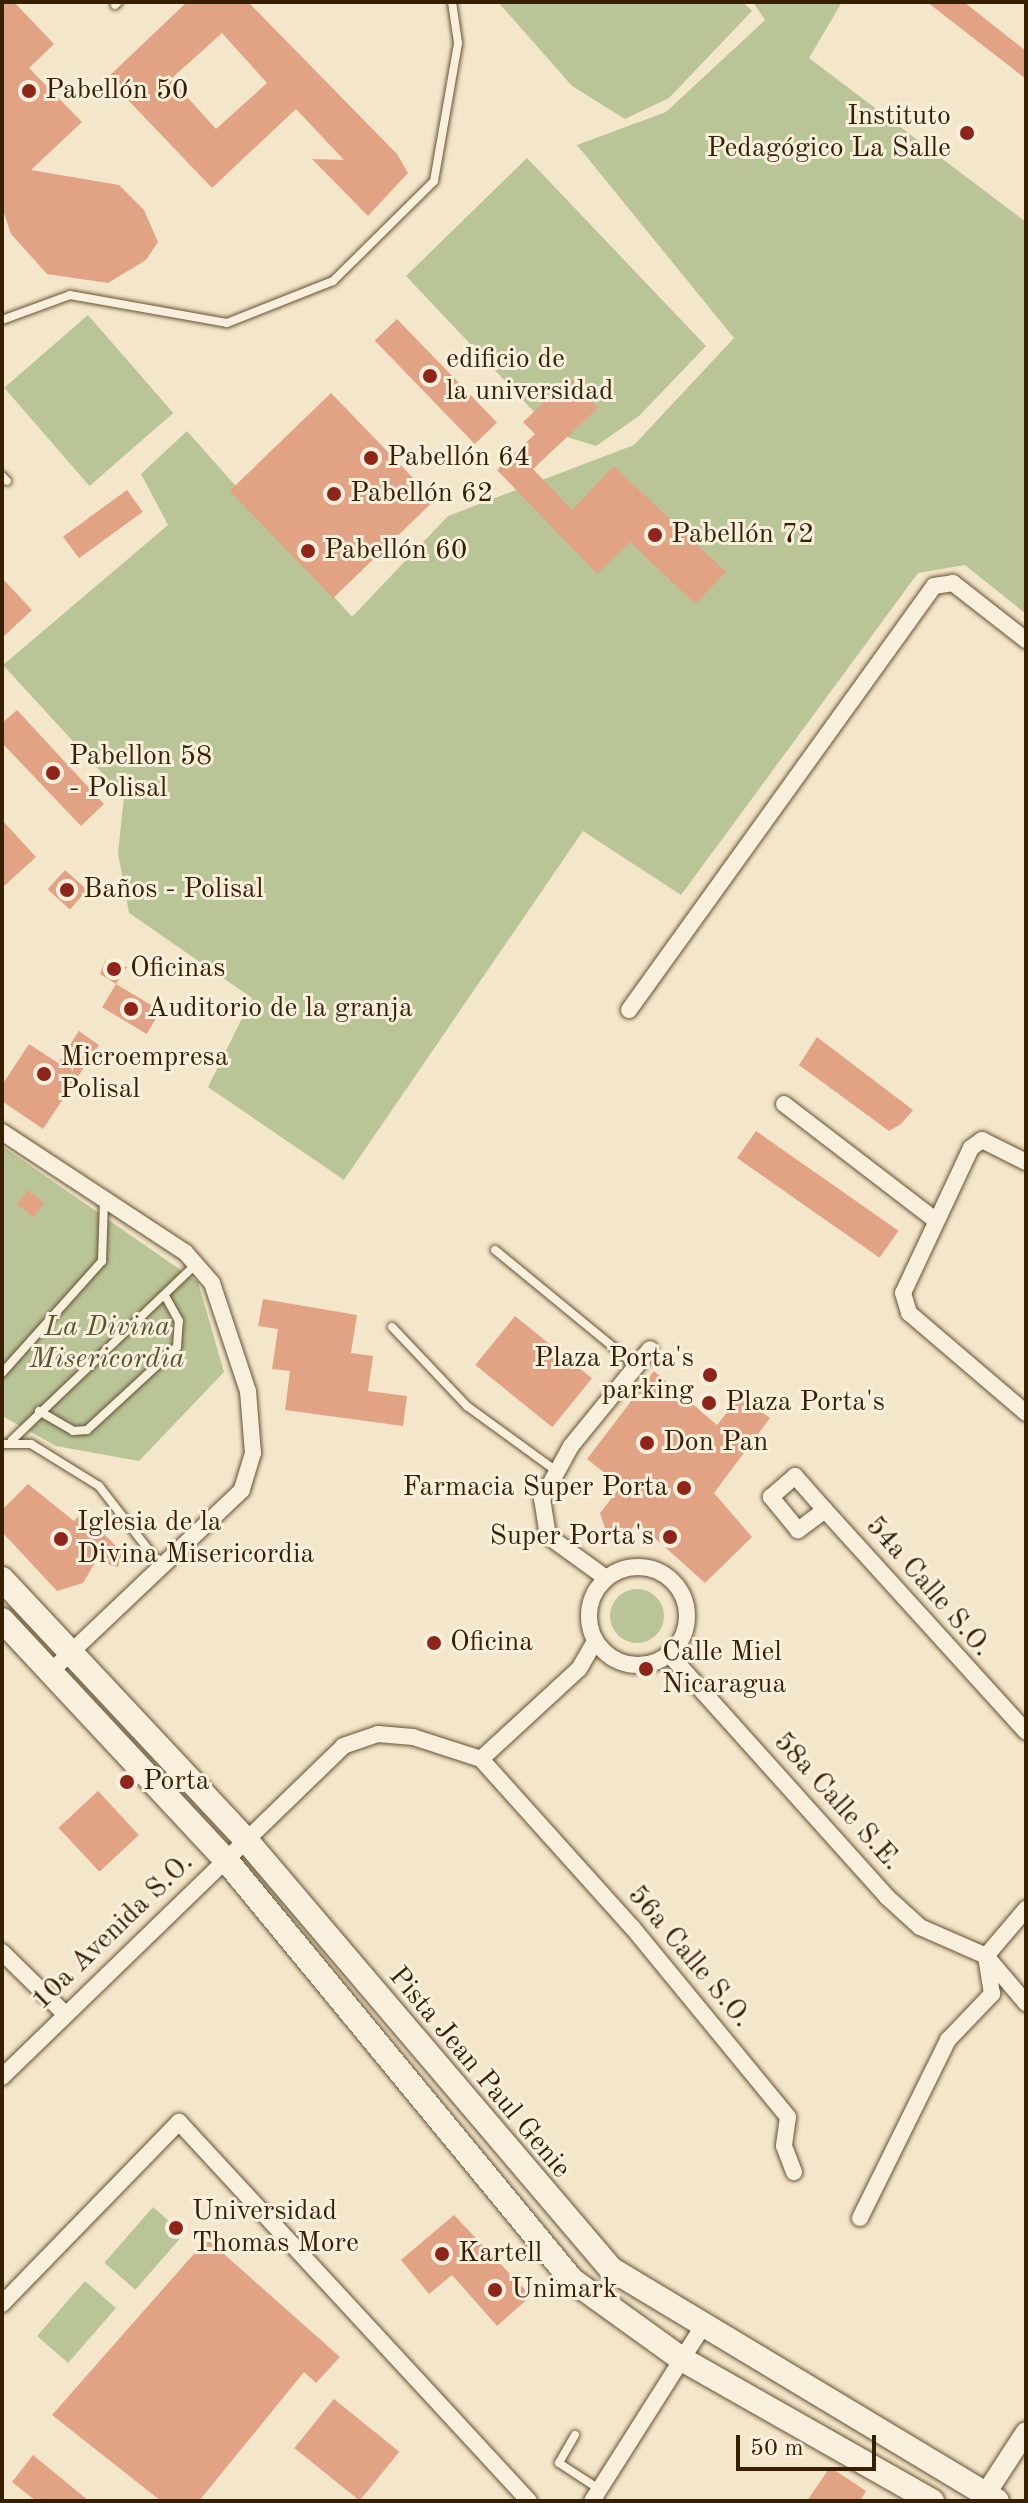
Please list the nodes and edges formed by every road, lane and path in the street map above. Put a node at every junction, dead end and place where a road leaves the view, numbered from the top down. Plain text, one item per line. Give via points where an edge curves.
1 (452, 2) edge
2 (2, 320) edge
3 (1026, 640) edge
4 (629, 1010) dead end
5 (784, 1104) dead end
6 (2, 1132) edge
7 (1026, 1162) edge
8 (104, 1197) junction
9 (935, 1220) junction
10 (495, 1250) dead end
11 (195, 1265) junction
12 (165, 1296) junction
13 (392, 1327) dead end
14 (650, 1349) dead end
15 (637, 1366) junction
16 (2, 1373) edge
17 (39, 1411) junction
18 (1026, 1413) edge
19 (12, 1440) junction
20 (2, 1444) edge
21 (555, 1470) junction
22 (825, 1510) dead end
23 (161, 1566) junction
24 (606, 1578) junction
25 (2, 1579) edge
26 (2, 1620) edge
27 (595, 1641) junction
28 (70, 1652) junction
29 (670, 1655) junction
30 (51, 1671) junction
31 (1026, 1732) edge
32 (481, 1759) junction
33 (247, 1841) junction
34 (226, 1860) junction
35 (1026, 1909) edge
36 (2, 1952) edge
37 (986, 1956) junction
38 (1026, 2003) edge
39 (65, 2014) junction
40 (2, 2077) edge
41 (794, 2172) dead end
42 (860, 2218) dead end
43 (2, 2304) edge
44 (701, 2329) junction
45 (680, 2358) junction
46 (1026, 2432) edge
47 (575, 2435) dead end
48 (596, 2495) edge
49 (988, 2499) edge
50 (529, 2501) edge
51 (932, 2501) edge

1 - 2 lane via 458,43 434,181 333,281 227,323 70,295
3 - 4 street via 953,583 934,586
5 - 9 street
6 - 8 street
7 - 9 street via 982,1140
8 - 11 street
8 - 16 lane via 102,1261
9 - 18 street via 903,1293 909,1313
10 - 15 lane
11 - 12 lane
11 - 23 street via 212,1283 248,1391 253,1453 242,1490
12 - 17 lane
12 - 17 lane via 179,1321 177,1347 87,1430 73,1431
13 - 21 lane via 467,1406
14 - 15 street
15 - 21 street
17 - 19 lane
19 - 20 lane
19 - 23 lane via 99,1486
21 - 24 street via 542,1499 548,1536
22 - 31 street, 54a Calle S.O.
23 - 28 street
24 - 27 street via 589,1608
24 - 29 street via 638,1567 655,1570 681,1592 686,1625
25 - 28 main road, Pista Jean Paul Genie
26 - 30 main road
27 - 29 street via 621,1663 638,1666
27 - 32 street via 579,1669
28 - 30 street
28 - 33 main road, Pista Jean Paul Genie
29 - 37 street, 58a Calle S.E. via 887,1897 920,1927
30 - 34 main road
32 - 33 street, 10a Avenida S.O. via 413,1737 378,1734 355,1742
32 - 41 street, 56a Calle S.O. via 788,2117 784,2146
33 - 34 street, 10a Avenida S.O.
33 - 44 main road, Pista Jean Paul Genie via 570,2230 611,2269
34 - 39 street, 10a Avenida S.O.
34 - 45 main road via 535,2242 604,2308
35 - 37 street
36 - 39 street
37 - 38 street
37 - 42 street via 992,1994 948,2040
39 - 40 street, 10a Avenida S.O.
43 - 50 street via 179,2122
44 - 45 street
44 - 49 main road, Pista Jean Paul Genie
45 - 48 street
45 - 51 main road
46 - 49 street
47 - 48 lane via 559,2463

